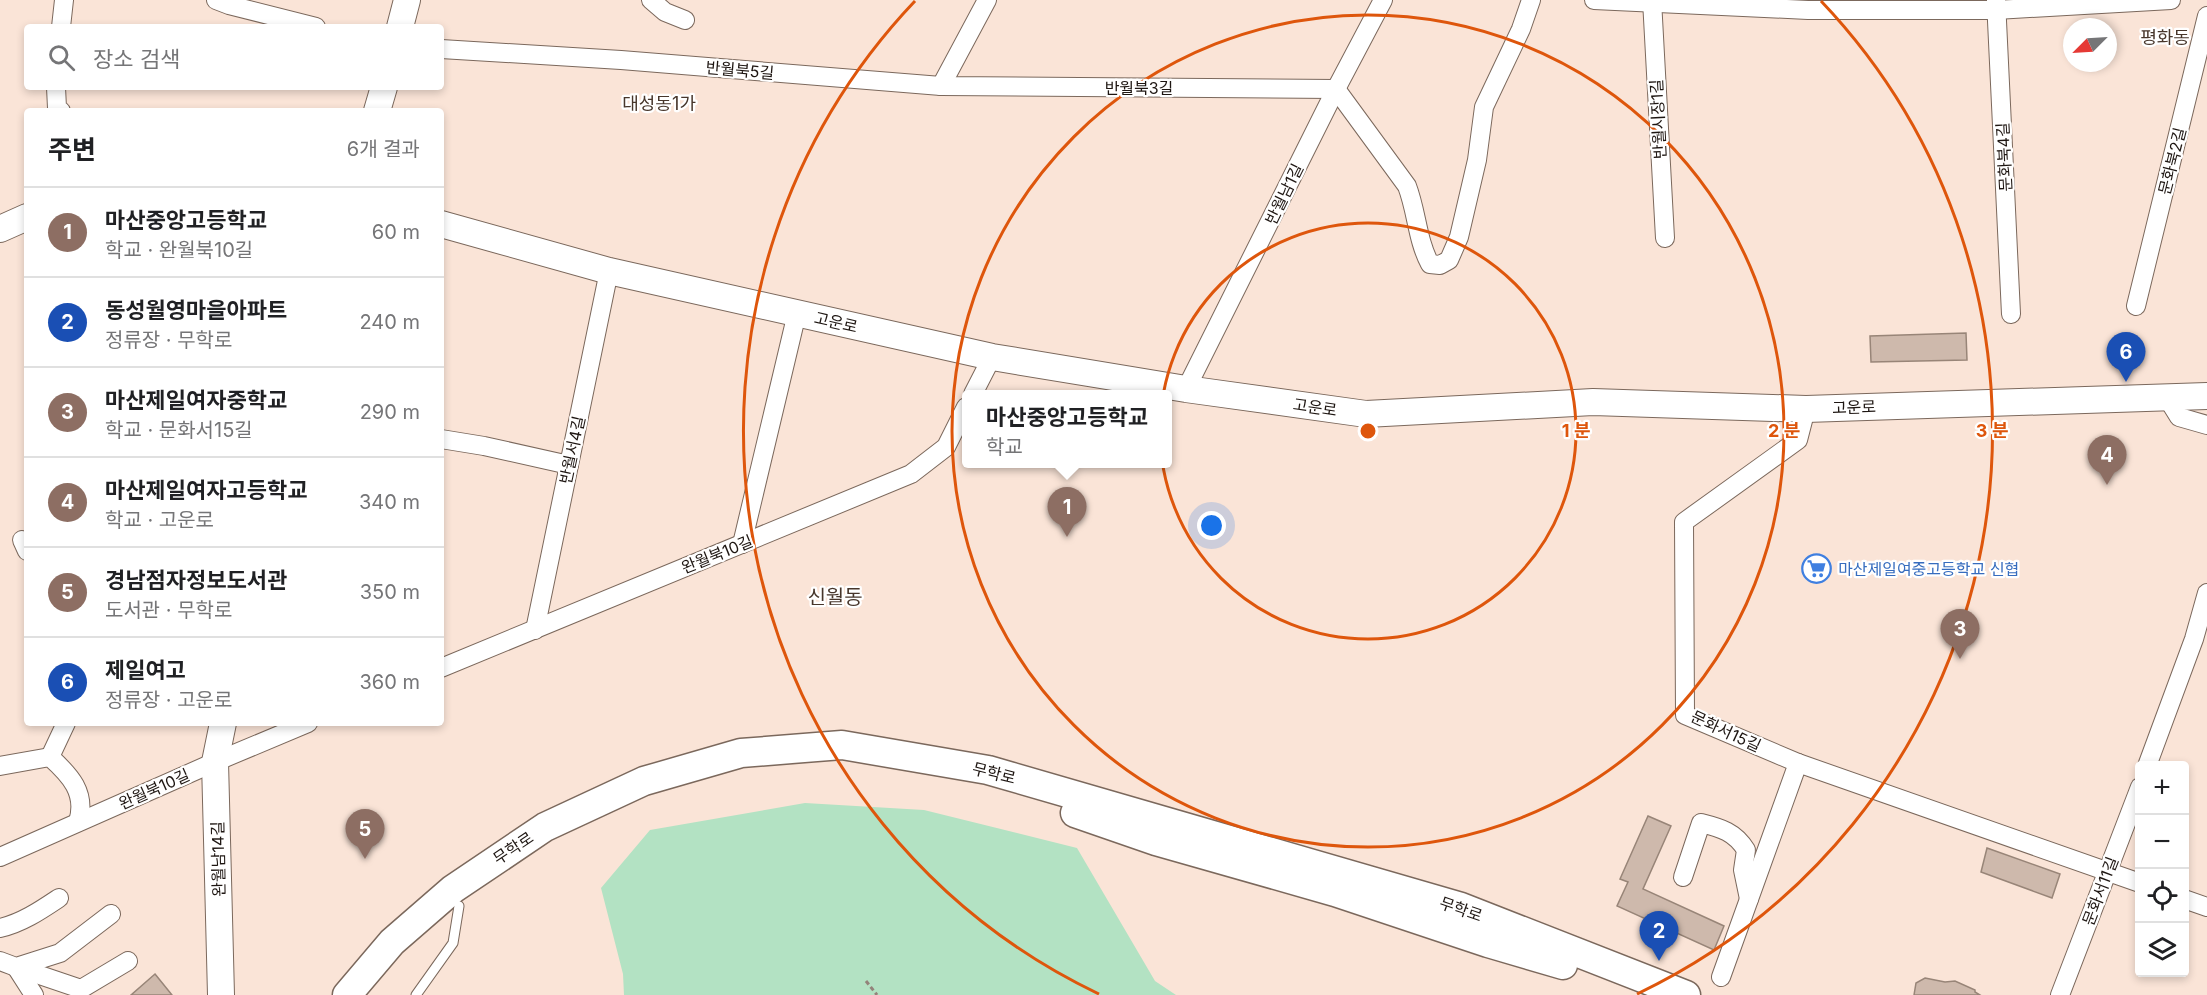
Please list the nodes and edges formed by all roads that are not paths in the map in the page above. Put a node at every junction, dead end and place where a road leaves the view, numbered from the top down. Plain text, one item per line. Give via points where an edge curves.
1 (64, 0) edge
2 (216, 0) edge
3 (407, 0) edge
4 (651, 0) edge
5 (987, 0) edge
6 (1383, 0) edge
7 (1531, 0) edge
8 (1594, 0) edge
9 (2171, 0) edge
10 (1652, 1) edge
11 (1808, 5) edge
12 (1996, 5) edge
13 (2207, 16) edge
14 (685, 20) dead end
15 (61, 24) edge
16 (304, 24) edge
17 (401, 24) edge
18 (444, 50) edge
19 (941, 86) junction
20 (1336, 89) junction
21 (56, 90) edge
22 (383, 90) edge
23 (57, 108) edge
24 (378, 108) edge
25 (24, 218) edge
26 (444, 225) edge
27 (0, 229) edge
28 (1665, 238) dead end
29 (609, 271) junction
30 (2136, 306) dead end
31 (797, 313) junction
32 (2011, 314) dead end
33 (992, 357) junction
34 (1186, 389) junction
35 (975, 390) edge
36 (2166, 396) junction
37 (2207, 396) edge
38 (1806, 409) junction
39 (962, 415) edge
40 (2207, 425) edge
41 (444, 439) edge
42 (569, 465) junction
43 (742, 544) junction
44 (2207, 593) edge
45 (535, 630) junction
46 (2200, 642) edge
47 (444, 667) edge
48 (65, 726) edge
49 (222, 726) edge
50 (302, 726) edge
51 (50, 758) junction
52 (2149, 761) edge
53 (215, 762) junction
54 (1798, 763) junction
55 (0, 766) edge
56 (2135, 798) edge
57 (78, 822) junction
58 (0, 857) edge
59 (2108, 872) junction
60 (1683, 877) dead end
61 (2135, 882) edge
62 (59, 898) dead end
63 (1749, 900) junction
64 (2189, 901) edge
65 (459, 906) junction
66 (2207, 907) edge
67 (111, 914) dead end
68 (0, 928) edge
69 (128, 961) dead end
70 (8, 964) edge
71 (1721, 977) dead end
72 (34, 995) edge
73 (56, 995) edge
74 (221, 995) edge
75 (347, 995) edge
76 (364, 995) edge
77 (416, 995) edge
78 (1648, 995) edge
79 (1686, 995) edge
80 (2060, 995) edge

1 - 15 street
2 - 16 street
3 - 17 main road
4 - 14 street via 665,12
5 - 19 street
6 - 20 street, 반월남1길
7 - 20 street via 1484,107 1477,160 1459,237 1449,261 1430,264 1423,252 1407,186
8 - 10 street
9 - 12 street
10 - 11 street
10 - 28 street, 반월시장1길
11 - 12 street
12 - 32 street, 문화북4길
13 - 30 street, 문화북2길
18 - 19 street, 반월북5길
19 - 20 street, 반월북3길
20 - 34 street, 반월남1길
21 - 23 street
22 - 24 main road
25 - 27 main road
26 - 29 main road, 고운로
29 - 31 main road, 고운로
29 - 42 street, 반월서4길
31 - 33 main road, 고운로
31 - 43 street
33 - 34 main road, 고운로
33 - 35 street
34 - 38 main road, 고운로 via 1366,414 1593,402
36 - 37 main road, 고운로
36 - 38 main road, 고운로
36 - 40 street via 2179,417
38 - 54 street, 문화서15길 via 1798,440 1684,522 1685,715
39 - 43 street, 완월북10길 via 946,447 911,474
41 - 42 street
42 - 45 street, 반월서4길
43 - 45 street, 완월북10길
44 - 46 street
45 - 47 street, 완월북10길
46 - 52 street
48 - 51 street
49 - 53 main road, 완월남14길
50 - 53 street, 완월북10길
51 - 55 street
51 - 57 street via 75,783
53 - 57 street, 완월북10길
53 - 74 main road, 완월남14길
54 - 59 street, 문화서15길
54 - 63 street
56 - 59 street, 문화서11길
57 - 58 street, 완월북10길
59 - 61 street, 문화서15길
59 - 80 street, 문화서11길
60 - 63 street via 1701,823 1717,827 1732,833 1746,850 1743,870
62 - 68 street via 35,914
63 - 71 street
64 - 66 street
65 - 76 main road, 무학로 via 422,936
65 - 77 lane via 453,943
65 - 78 main road, 무학로 via 585,827 649,800 696,784 764,769 849,764 910,769 1031,798
67 - 70 street via 62,952
69 - 70 street via 81,989
70 - 72 street
70 - 73 street
75 - 79 main road, 무학로 via 392,942 453,888 545,827 644,781 741,753 842,745 988,770 1461,907

